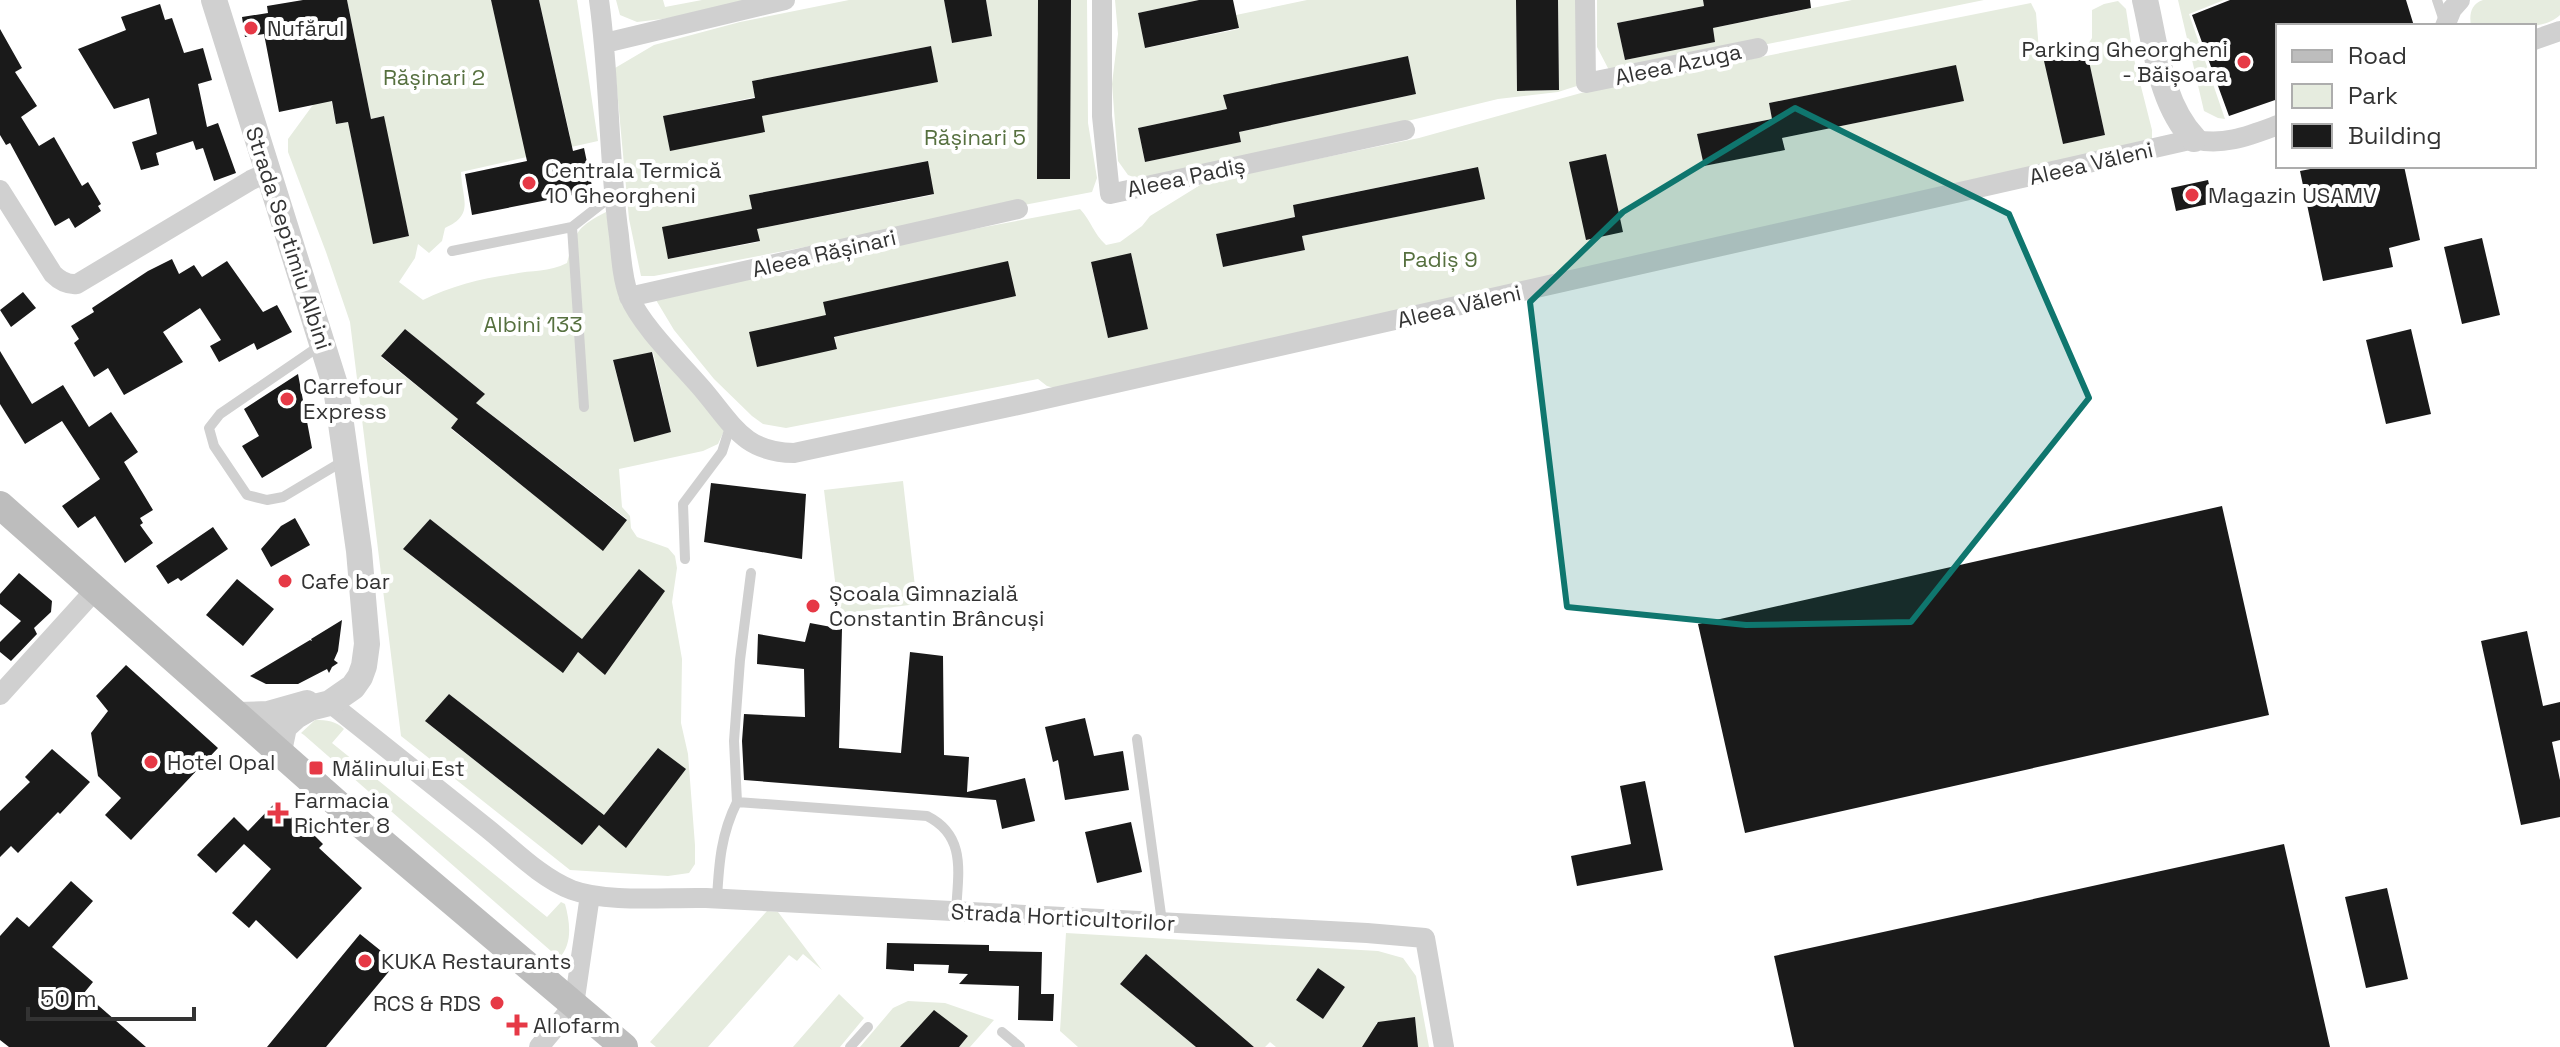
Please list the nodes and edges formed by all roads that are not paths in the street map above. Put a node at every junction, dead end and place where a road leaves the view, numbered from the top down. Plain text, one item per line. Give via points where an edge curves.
1 (214, 0) edge
2 (599, 0) edge
3 (785, 0) edge
4 (1102, 0) edge
5 (1585, 0) edge
6 (2145, 0) edge
7 (2437, 0) edge
8 (2460, 0) edge
9 (2444, 24) edge
10 (2446, 24) edge
11 (2560, 31) edge
12 (2536, 39) edge
13 (605, 43) junction
14 (1758, 48) dead end
15 (2276, 126) edge
16 (1405, 130) dead end
17 (2194, 139) junction
18 (269, 172) junction
19 (0, 190) edge
20 (613, 195) junction
21 (1018, 209) dead end
22 (572, 227) junction
23 (452, 251) dead end
24 (629, 297) junction
25 (324, 343) junction
26 (584, 407) dead end
27 (731, 424) junction
28 (347, 459) junction
29 (0, 505) edge
30 (685, 559) dead end
31 (751, 573) dead end
32 (96, 589) junction
33 (0, 695) edge
34 (330, 703) junction
35 (238, 715) junction
36 (1137, 739) dead end
37 (279, 751) junction
38 (737, 802) junction
39 (590, 895) junction
40 (717, 898) junction
41 (956, 912) junction
42 (1162, 922) junction
43 (574, 1005) junction
44 (868, 1027) dead end
45 (1002, 1032) dead end
46 (539, 1047) edge
47 (624, 1047) edge
48 (850, 1047) edge
49 (1020, 1047) edge
50 (1444, 1047) edge

1 - 18 street, Strada Septimiu Albini
2 - 13 street
3 - 13 street
4 - 16 street, Aleea Padiș via 1102,116 1110,194
5 - 14 street, Aleea Azuga via 1586,83
6 - 17 street via 2170,104
7 - 9 lane
8 - 10 street
11 - 12 street
13 - 20 street
15 - 17 street, Aleea Văleni via 2224,142
17 - 27 street, Aleea Văleni via 794,453 761,449
18 - 19 street via 77,284 53,274
18 - 25 street, Strada Septimiu Albini
20 - 22 lane
20 - 24 street
21 - 24 street, Aleea Rășinari
22 - 23 lane
22 - 26 lane
24 - 27 street
25 - 28 street, Strada Septimiu Albini
25 - 28 lane via 220,414 209,428 214,446 247,495 267,500 283,497
27 - 30 lane via 722,452 683,504
28 - 34 street, Strada Septimiu Albini via 366,655 353,687
29 - 32 main road
31 - 38 lane via 734,741
32 - 33 street
32 - 35 main road
34 - 35 street
34 - 37 street, Strada Septimiu Albini via 310,708 284,727
34 - 39 street, Strada Horticultorilor via 551,878
35 - 37 main road
36 - 42 lane
37 - 43 main road
38 - 40 lane via 720,848
38 - 41 lane via 927,816 952,836 958,862
39 - 40 street, Strada Horticultorilor
39 - 43 street
40 - 41 street, Strada Horticultorilor
41 - 42 street, Strada Horticultorilor
42 - 50 street, Strada Horticultorilor via 1425,938
43 - 46 street
43 - 47 main road
44 - 48 lane
45 - 49 lane

